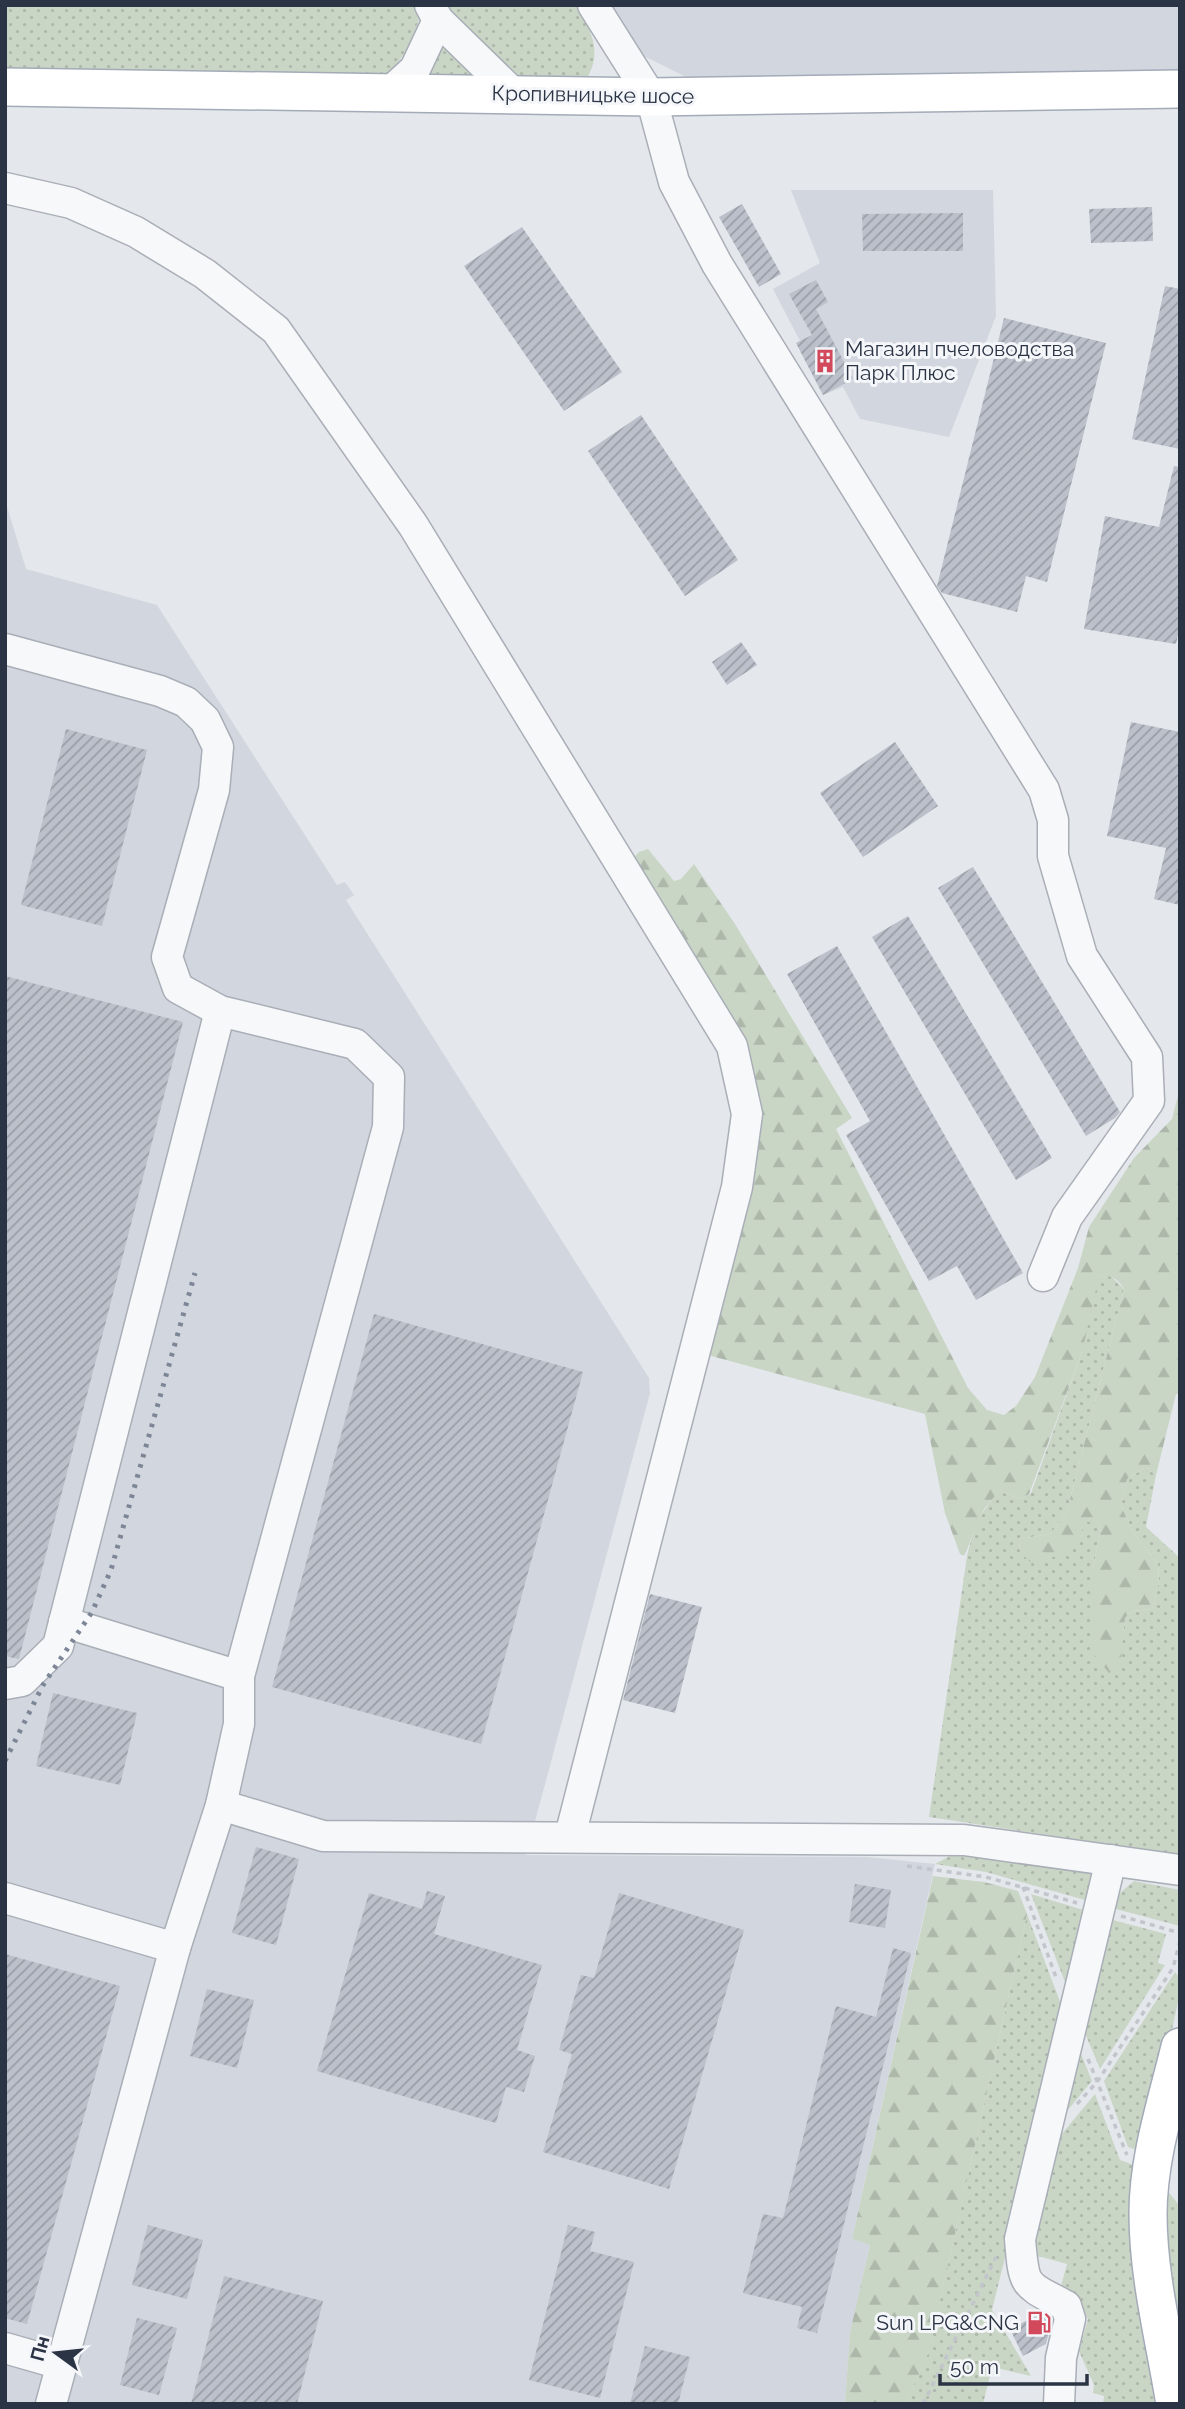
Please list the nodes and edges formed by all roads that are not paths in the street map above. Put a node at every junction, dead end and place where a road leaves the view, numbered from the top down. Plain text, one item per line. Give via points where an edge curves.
1 (593, 5) edge
2 (434, 13) edge
3 (5, 87) edge
4 (1180, 89) edge
5 (391, 91) junction
6 (514, 94) junction
7 (651, 97) junction
8 (5, 188) edge
9 (5, 649) edge
10 (220, 1011) junction
11 (1043, 1276) dead end
12 (64, 1622) junction
13 (239, 1676) junction
14 (5, 1684) edge
15 (221, 1805) junction
16 (570, 1836) junction
17 (1111, 1860) junction
18 (1180, 1870) edge
19 (5, 1898) edge
20 (175, 1948) junction
21 (1180, 2047) edge
22 (5, 2348) edge
23 (61, 2364) junction
24 (51, 2404) edge
25 (1059, 2404) edge
26 (1175, 2404) edge

1 - 7 street
2 - 5 street via 415,69
2 - 6 street
3 - 5 main road, Кропивницьке шосе
4 - 7 main road, Кропивницьке шосе
5 - 6 main road, Кропивницьке шосе
6 - 7 main road, Кропивницьке шосе
7 - 11 street via 674,182 717,264 1044,790 1053,820 1053,856 1082,956 1147,1057 1149,1101 1066,1217
8 - 16 street via 71,203 136,232 205,274 276,330 413,525 732,1046 747,1114 737,1187
9 - 10 street via 160,691 186,702 205,720 218,747 214,790 167,957 178,988
10 - 12 street
10 - 13 street via 355,1044 389,1077 388,1127
12 - 13 street
12 - 14 street via 58,1646 22,1681
13 - 15 street via 239,1724
15 - 16 street via 323,1836
15 - 20 street
16 - 17 street via 964,1840
17 - 18 street
17 - 25 street via 1020,2239 1022,2271 1028,2285 1066,2306 1070,2319 1061,2358
19 - 20 street
20 - 23 street
21 - 26 main road via 1152,2164 1148,2214
22 - 23 street
23 - 24 street

